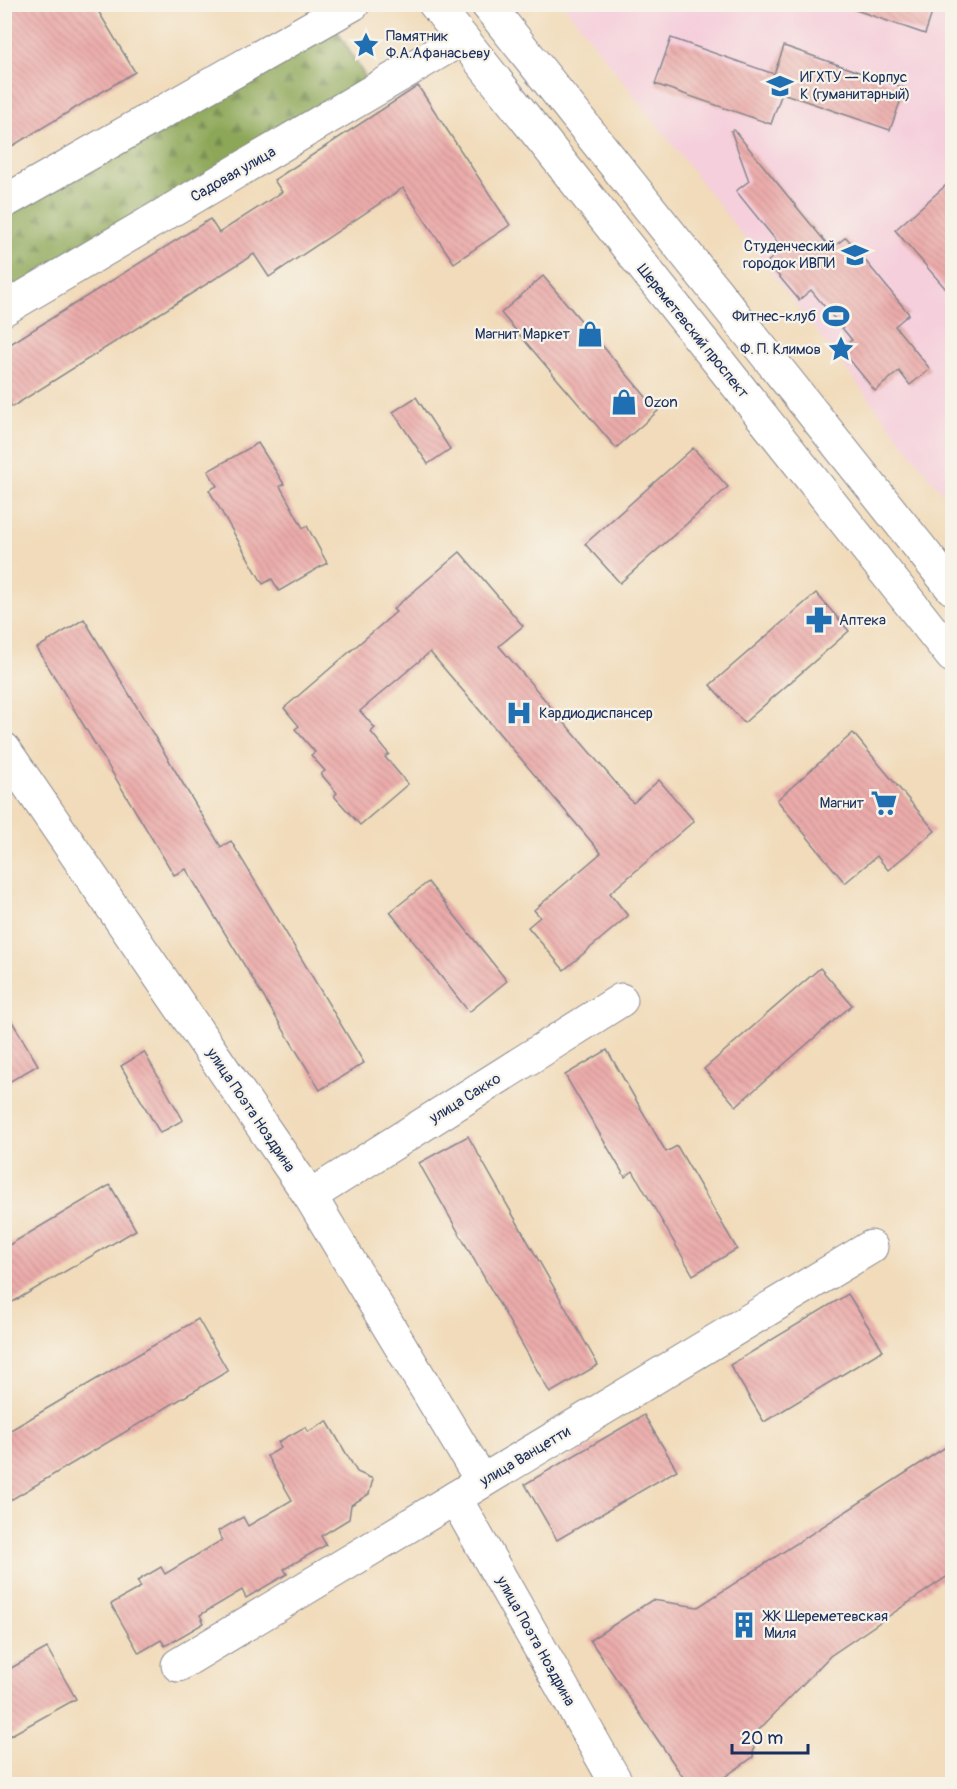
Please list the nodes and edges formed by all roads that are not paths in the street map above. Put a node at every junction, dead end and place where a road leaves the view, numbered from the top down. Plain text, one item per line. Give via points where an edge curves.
1 (353, 4) edge
2 (435, 4) edge
3 (487, 4) edge
4 (460, 39) junction
5 (4, 202) edge
6 (4, 309) edge
7 (952, 588) edge
8 (952, 656) edge
9 (4, 748) edge
10 (621, 1000) dead end
11 (310, 1196) junction
12 (871, 1247) dead end
13 (469, 1490) junction
14 (178, 1665) dead end
15 (617, 1785) edge

1 - 5 street
2 - 4 street, Шереметевский проспект
3 - 7 street
4 - 6 street, Садовая улица
4 - 8 street, Шереметевский проспект
9 - 11 street, улица Поэта Ноздрина
10 - 11 street, улица Сакко
11 - 13 street, улица Поэта Ноздрина
12 - 13 street, улица Ванцетти
13 - 14 street, улица Ванцетти
13 - 15 street, улица Поэта Ноздрина

